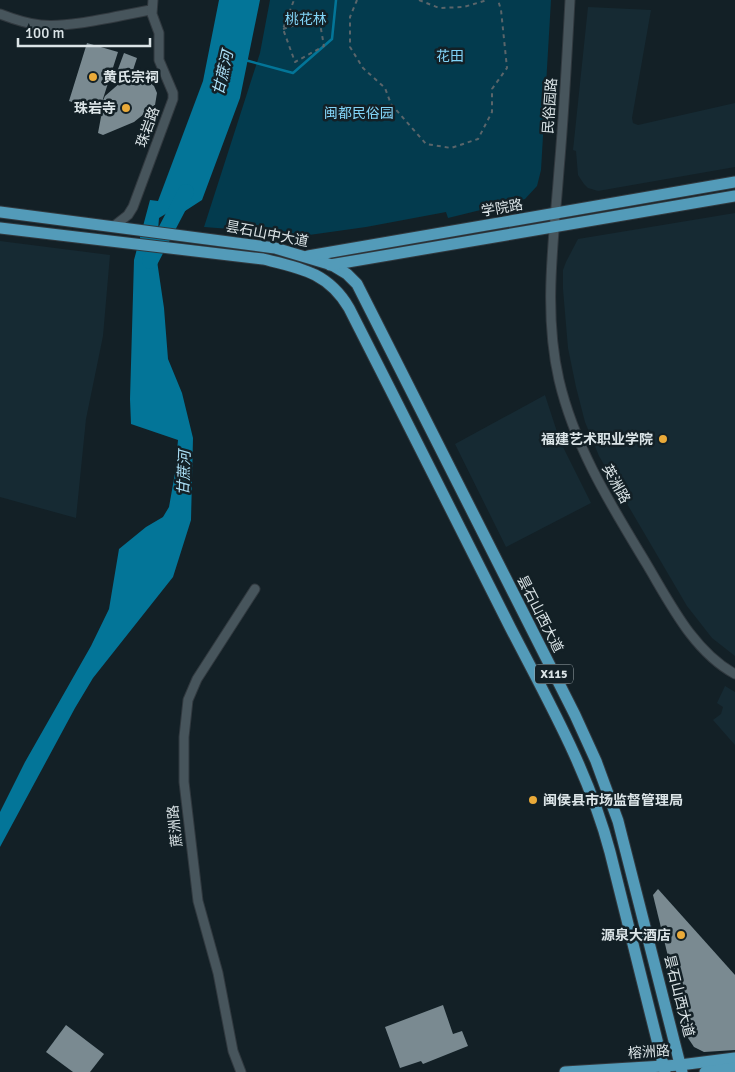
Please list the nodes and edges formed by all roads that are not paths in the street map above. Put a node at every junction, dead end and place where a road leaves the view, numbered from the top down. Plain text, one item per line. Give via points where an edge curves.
1 (153, 0) edge
2 (570, 0) edge
3 (152, 10) junction
4 (0, 14) edge
5 (735, 182) edge
6 (735, 196) edge
7 (0, 212) edge
8 (555, 214) junction
9 (116, 227) junction
10 (554, 227) junction
11 (0, 228) edge
12 (306, 256) junction
13 (274, 262) junction
14 (332, 265) junction
15 (304, 270) junction
16 (366, 300) joint
17 (255, 589) dead end
18 (735, 674) edge
19 (735, 1058) edge
20 (681, 1068) edge
21 (735, 1068) edge
22 (664, 1069) edge
23 (241, 1072) edge
24 (565, 1072) edge
25 (705, 1072) edge

1 - 3 street, 珠岩路
2 - 8 street, 民俗园路
3 - 4 street via 47,25
3 - 9 street, 珠岩路 via 159,30 159,60 173,99 133,207
5 - 8 main road, 学院路
6 - 10 main road
7 - 9 main road, X115
8 - 10 street, 英洲路
8 - 12 main road, 学院路
9 - 12 main road, 昙石山中大道 / X115 via 275,248
10 - 14 main road
10 - 18 street, 英洲路 via 552,338 559,380 577,436 601,488 678,616 705,650
11 - 13 main road, 昙石山中大道 / X115
12 - 13 main road, 学院路
12 - 14 main road, 昙石山中大道 / X115
13 - 15 main road, 昙石山中大道 / X115
14 - 15 main road
14 - 16 main road, 昙石山中大道 / X115 via 353,279
15 - 22 main road, 昙石山中大道 / X115 via 329,282 349,308 553,712 592,797 608,844
16 - 20 main road, 昙石山西大道 / X115 via 596,760 625,843
17 - 23 street, 蔗洲路 via 196,679 188,700 184,737 184,782 198,902 218,973 233,1051
19 - 20 main road, 榕洲路
20 - 22 main road, 榕洲路
21 - 25 main road
22 - 24 main road, 榕洲路

